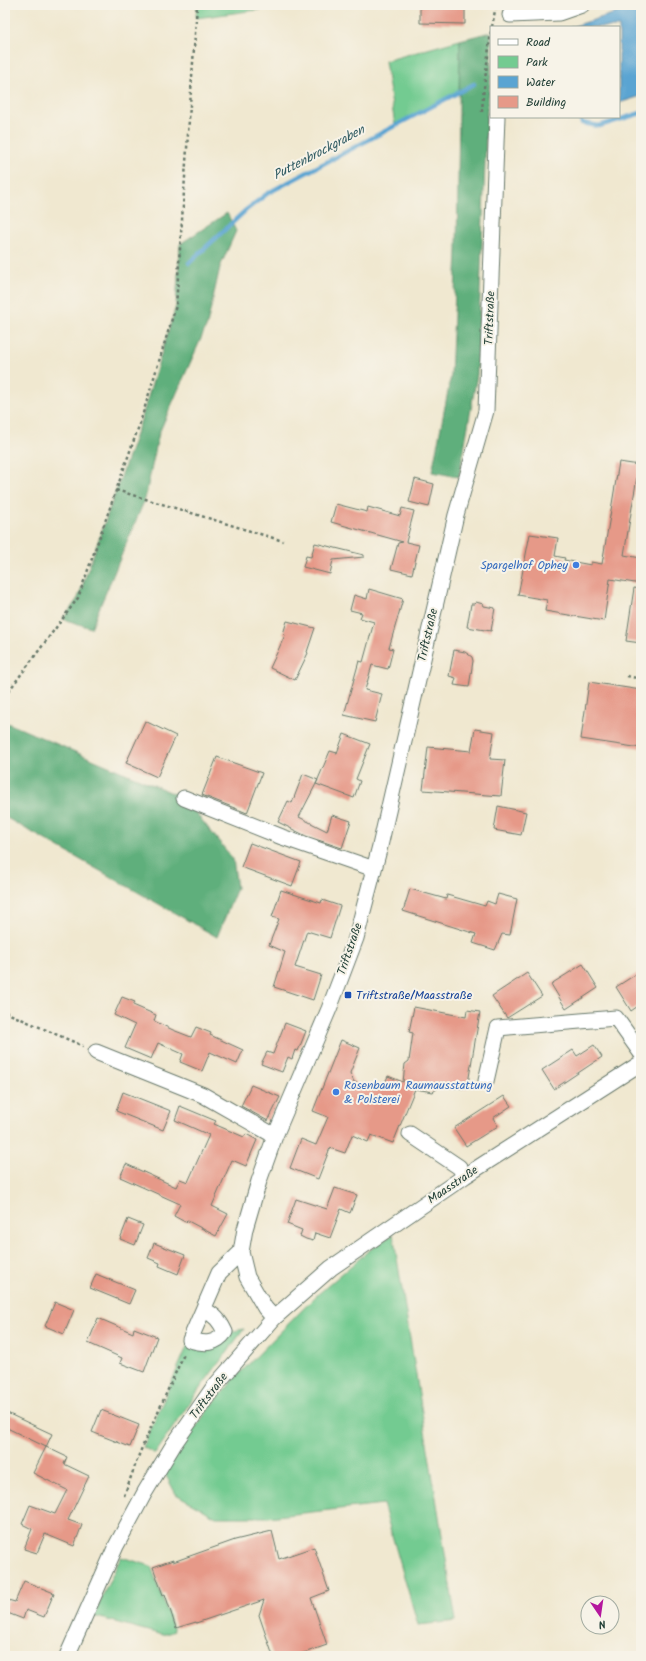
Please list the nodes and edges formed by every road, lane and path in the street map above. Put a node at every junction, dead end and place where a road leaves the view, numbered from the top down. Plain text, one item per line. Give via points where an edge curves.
1 (197, 5) edge
2 (496, 5) edge
3 (582, 5) edge
4 (510, 16) edge
5 (492, 26) edge
6 (490, 40) edge
7 (497, 118) edge
8 (482, 119) dead end
9 (116, 490) junction
10 (283, 542) dead end
11 (627, 676) dead end
12 (641, 679) edge
13 (5, 696) edge
14 (184, 798) dead end
15 (374, 869) junction
16 (5, 1012) edge
17 (96, 1052) joint
18 (641, 1053) edge
19 (641, 1063) edge
20 (486, 1081) dead end
21 (410, 1134) dead end
22 (275, 1136) junction
23 (465, 1176) junction
24 (241, 1252) junction
25 (204, 1310) dead end
26 (274, 1318) junction
27 (67, 1656) edge

1 - 9 path via 176,306 140,424
2 - 5 path
3 - 4 street via 559,13
6 - 8 path
7 - 15 street, Triftstraße via 486,410 456,515
9 - 10 path
9 - 13 path via 78,598
11 - 12 path
14 - 15 street via 282,837
15 - 22 street, Triftstraße via 356,938 327,1015
16 - 17 path
17 - 22 street via 203,1095
18 - 20 street via 616,1018 498,1028
19 - 23 street, Maasstraße
21 - 23 street via 459,1167
22 - 24 street, Triftstraße via 247,1222
23 - 26 street, Maasstraße via 331,1268
24 - 25 street via 219,1273
24 - 26 street, Triftstraße via 247,1277 265,1308
26 - 27 street, Triftstraße via 213,1388 174,1444 116,1546

